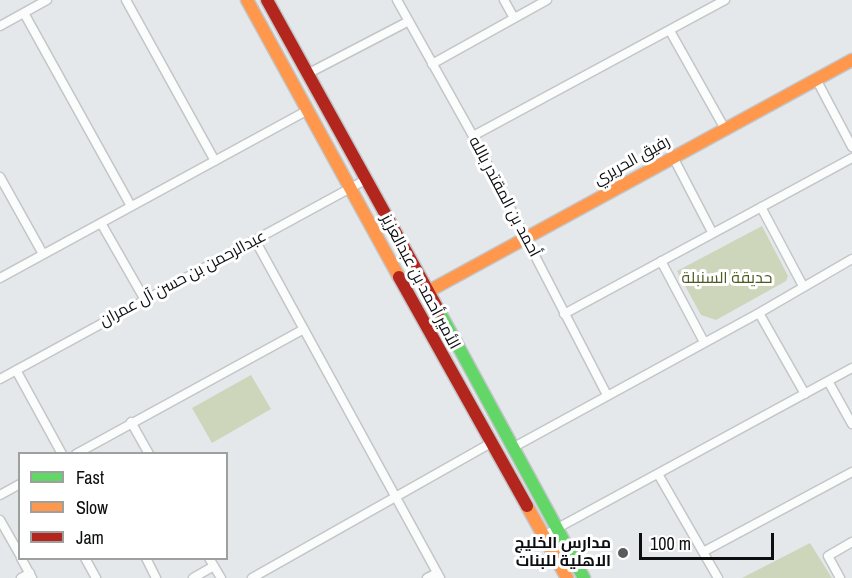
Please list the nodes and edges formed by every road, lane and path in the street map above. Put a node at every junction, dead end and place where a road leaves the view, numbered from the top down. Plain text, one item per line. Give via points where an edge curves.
1 (47, 0) edge
2 (126, 0) edge
3 (247, 0) edge
4 (267, 0) edge
5 (397, 0) edge
6 (504, 0) edge
7 (547, 0) edge
8 (725, 0) edge
9 (24, 13) junction
10 (514, 18) junction
11 (409, 21) junction
12 (0, 26) edge
13 (670, 31) junction
14 (852, 60) edge
15 (432, 64) junction
16 (309, 73) junction
17 (816, 79) junction
18 (308, 110) junction
19 (725, 129) junction
20 (473, 136) junction
21 (852, 147) edge
22 (673, 157) junction
23 (852, 158) edge
24 (215, 161) junction
25 (0, 177) edge
26 (367, 179) junction
27 (351, 188) junction
28 (131, 206) junction
29 (760, 207) junction
30 (101, 222) junction
31 (712, 232) junction
32 (527, 238) junction
33 (255, 240) junction
34 (43, 254) junction
35 (406, 255) junction
36 (852, 259) edge
37 (661, 261) junction
38 (392, 263) junction
39 (0, 278) edge
40 (803, 286) junction
41 (427, 292) junction
42 (145, 300) junction
43 (759, 313) junction
44 (564, 314) junction
45 (304, 328) junction
46 (704, 342) junction
47 (852, 368) edge
48 (16, 370) junction
49 (0, 379) edge
50 (828, 381) junction
51 (804, 394) junction
52 (607, 395) junction
53 (131, 422) junction
54 (852, 424) edge
55 (491, 443) junction
56 (514, 447) junction
57 (61, 452) edge
58 (82, 452) edge
59 (148, 452) edge
60 (852, 472) edge
61 (658, 474) junction
62 (18, 485) edge
63 (0, 495) edge
64 (396, 497) junction
65 (0, 520) edge
66 (557, 528) junction
67 (543, 536) junction
68 (852, 542) edge
69 (703, 552) junction
70 (18, 553) edge
71 (22, 560) edge
72 (86, 560) edge
73 (147, 560) edge
74 (212, 562) edge
75 (439, 575) edge
76 (31, 576) edge
77 (21, 578) edge
78 (96, 578) edge
79 (156, 578) edge
80 (193, 578) edge
81 (221, 578) edge
82 (252, 578) edge
83 (427, 578) edge
84 (567, 578) edge
85 (584, 578) edge
86 (718, 578) edge
87 (840, 578) edge

1 - 9 street
2 - 24 street
3 - 18 street, الأمير أحمد بن عبدالعزيز
4 - 16 street, الأمير أحمد بن عبدالعزيز
5 - 11 street, أحمد بن المقتدر بالله
6 - 10 street
7 - 10 street
8 - 13 street
9 - 12 street
9 - 28 street
10 - 15 street
11 - 15 street, أحمد بن المقتدر بالله
11 - 16 street
13 - 19 street
13 - 20 street
14 - 17 street, رفيق الحريري
15 - 20 street, أحمد بن المقتدر بالله
16 - 26 street, الأمير أحمد بن عبدالعزيز
17 - 19 street, رفيق الحريري
17 - 21 street
18 - 24 street
18 - 27 street, الأمير أحمد بن عبدالعزيز
19 - 22 street, رفيق الحريري
20 - 32 street, أحمد بن المقتدر بالله
22 - 31 street
22 - 32 street, رفيق الحريري
23 - 29 street
24 - 28 street
25 - 34 street
26 - 27 street, عبدالرحمن بن حسن آل عمران
26 - 35 street, الأمير أحمد بن عبدالعزيز
27 - 33 street, عبدالرحمن بن حسن آل عمران
27 - 38 street, الأمير أحمد بن عبدالعزيز
28 - 30 street
29 - 31 street
29 - 40 street
30 - 34 street
30 - 42 street
31 - 37 street
32 - 41 street, رفيق الحريري
32 - 44 street, أحمد بن المقتدر بالله
33 - 42 street, عبدالرحمن بن حسن آل عمران
33 - 45 street
34 - 39 street
35 - 38 street
35 - 41 street, الأمير أحمد بن عبدالعزيز
36 - 40 street
37 - 44 street
37 - 46 street
38 - 55 street, الأمير أحمد بن عبدالعزيز
40 - 43 street
41 - 56 street, الأمير أحمد بن عبدالعزيز
42 - 48 street, عبدالرحمن بن حسن آل عمران
43 - 46 street
43 - 51 street
44 - 52 street, أحمد بن المقتدر بالله
45 - 53 street
45 - 64 street
46 - 52 street
47 - 50 street
48 - 49 street, عبدالرحمن بن حسن آل عمران
48 - 57 street
50 - 51 street
50 - 54 street
51 - 61 street
52 - 56 street
53 - 58 street
53 - 59 street
55 - 64 street
55 - 67 street, الأمير أحمد بن عبدالعزيز
56 - 66 street, الأمير أحمد بن عبدالعزيز
60 - 69 street
61 - 66 street
61 - 69 street
62 - 63 street
64 - 75 street
64 - 82 street
65 - 70 street
66 - 67 street
66 - 85 street, الأمير أحمد بن عبدالعزيز
67 - 84 street, الأمير أحمد بن عبدالعزيز
68 - 87 street via 828,556
69 - 86 street
71 - 76 street
72 - 78 street
73 - 79 street
74 - 80 street
74 - 81 street
75 - 83 street
76 - 77 street

